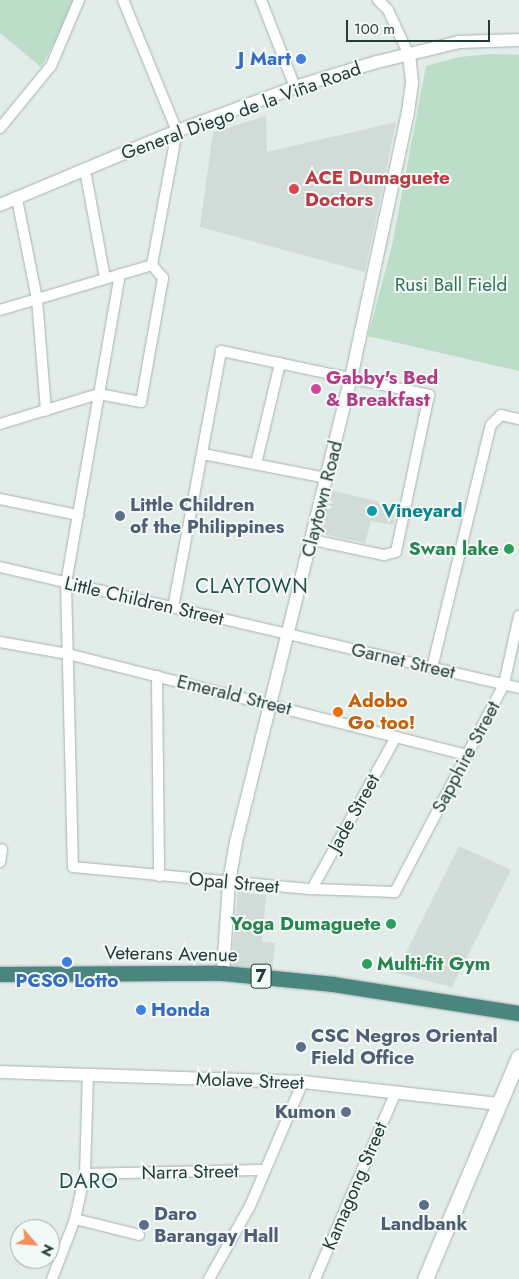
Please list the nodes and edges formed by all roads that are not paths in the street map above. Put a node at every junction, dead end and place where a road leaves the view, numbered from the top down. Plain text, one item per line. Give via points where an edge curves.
1 (79, 0) edge
2 (123, 0) edge
3 (261, 0) edge
4 (378, 0) edge
5 (519, 40) edge
6 (409, 55) junction
7 (295, 87) junction
8 (0, 128) edge
9 (177, 131) junction
10 (85, 170) junction
11 (17, 199) junction
12 (0, 205) edge
13 (152, 265) junction
14 (120, 274) junction
15 (105, 278) junction
16 (37, 299) junction
17 (0, 310) edge
18 (280, 363) junction
19 (351, 378) junction
20 (99, 394) junction
21 (46, 410) junction
22 (519, 419) edge
23 (0, 424) edge
24 (203, 454) junction
25 (256, 464) junction
26 (328, 478) junction
27 (0, 499) edge
28 (78, 515) junction
29 (313, 540) junction
30 (0, 567) edge
31 (66, 583) junction
32 (173, 608) junction
33 (519, 616) edge
34 (287, 635) junction
35 (0, 642) edge
36 (68, 654) junction
37 (432, 668) junction
38 (157, 676) junction
39 (504, 684) junction
40 (519, 688) edge
41 (270, 704) junction
42 (396, 737) junction
43 (467, 755) junction
44 (2, 849) dead end
45 (0, 862) edge
46 (159, 876) junction
47 (229, 882) junction
48 (312, 889) junction
49 (395, 892) joint
50 (223, 972) junction
51 (0, 974) edge
52 (519, 1013) edge
53 (519, 1057) edge
54 (0, 1072) edge
55 (88, 1075) junction
56 (303, 1082) junction
57 (396, 1092) junction
58 (498, 1104) junction
59 (265, 1170) junction
60 (85, 1174) junction
61 (75, 1219) junction
62 (139, 1235) dead end
63 (52, 1279) edge
64 (209, 1279) edge
65 (315, 1279) edge
66 (424, 1279) edge

1 - 8 street via 51,66
2 - 9 street
3 - 7 street
4 - 6 street via 388,10
5 - 6 street, General Diego de la Viña Road via 459,42
6 - 7 street, General Diego de la Viña Road
6 - 19 street, Claytown Road via 412,82 408,112
7 - 9 street, General Diego de la Viña Road
9 - 10 street, General Diego de la Viña Road
9 - 13 street
10 - 11 street, General Diego de la Viña Road
10 - 15 street
11 - 12 street, General Diego de la Viña Road
11 - 16 street
13 - 14 street
13 - 20 street via 163,278 141,402
14 - 15 street
14 - 20 street
15 - 16 street
16 - 17 street
16 - 21 street
18 - 19 street
18 - 24 street via 220,351
18 - 25 street
19 - 26 street, Claytown Road
19 - 29 street via 429,395 398,547 394,554 384,556
20 - 21 street
20 - 28 street
21 - 23 street
22 - 37 street via 501,415 491,425
24 - 25 street
24 - 32 street
25 - 26 street
26 - 29 street, Claytown Road
27 - 28 street
28 - 31 street
29 - 34 street, Claytown Road
30 - 31 street, Little Children Street
31 - 32 street, Little Children Street
31 - 36 street
32 - 34 street, Little Children Street
33 - 39 street, Sapphire Street
34 - 37 street, Garnet Street
34 - 41 street, Claytown Road
35 - 36 street, Emerald Street
36 - 38 street, Emerald Street
36 - 46 street, Opal Street via 74,868
37 - 39 street, Garnet Street
38 - 41 street, Emerald Street
38 - 46 street
39 - 40 street, Garnet Street
39 - 43 street, Sapphire Street
41 - 42 street, Emerald Street
41 - 47 street, Claytown Road
42 - 43 street, Emerald Street
42 - 48 street, Jade Street
43 - 49 street, Sapphire Street
44 - 45 street
46 - 47 street, Opal Street
47 - 48 street, Opal Street
47 - 50 street, Claytown Road
48 - 49 street, Opal Street
50 - 51 highway, Veterans Avenue / 7
50 - 52 highway, Veterans Avenue / 7 via 333,984
53 - 58 main road
54 - 55 street, Molave Street
55 - 56 street, Molave Street
55 - 60 street
56 - 57 street, Molave Street
56 - 59 street
57 - 58 street, Molave Street
57 - 65 street, Kamagong Street
58 - 66 main road
59 - 60 street, Narra Street
59 - 64 street via 250,1206
60 - 61 street
61 - 62 street
61 - 63 street

